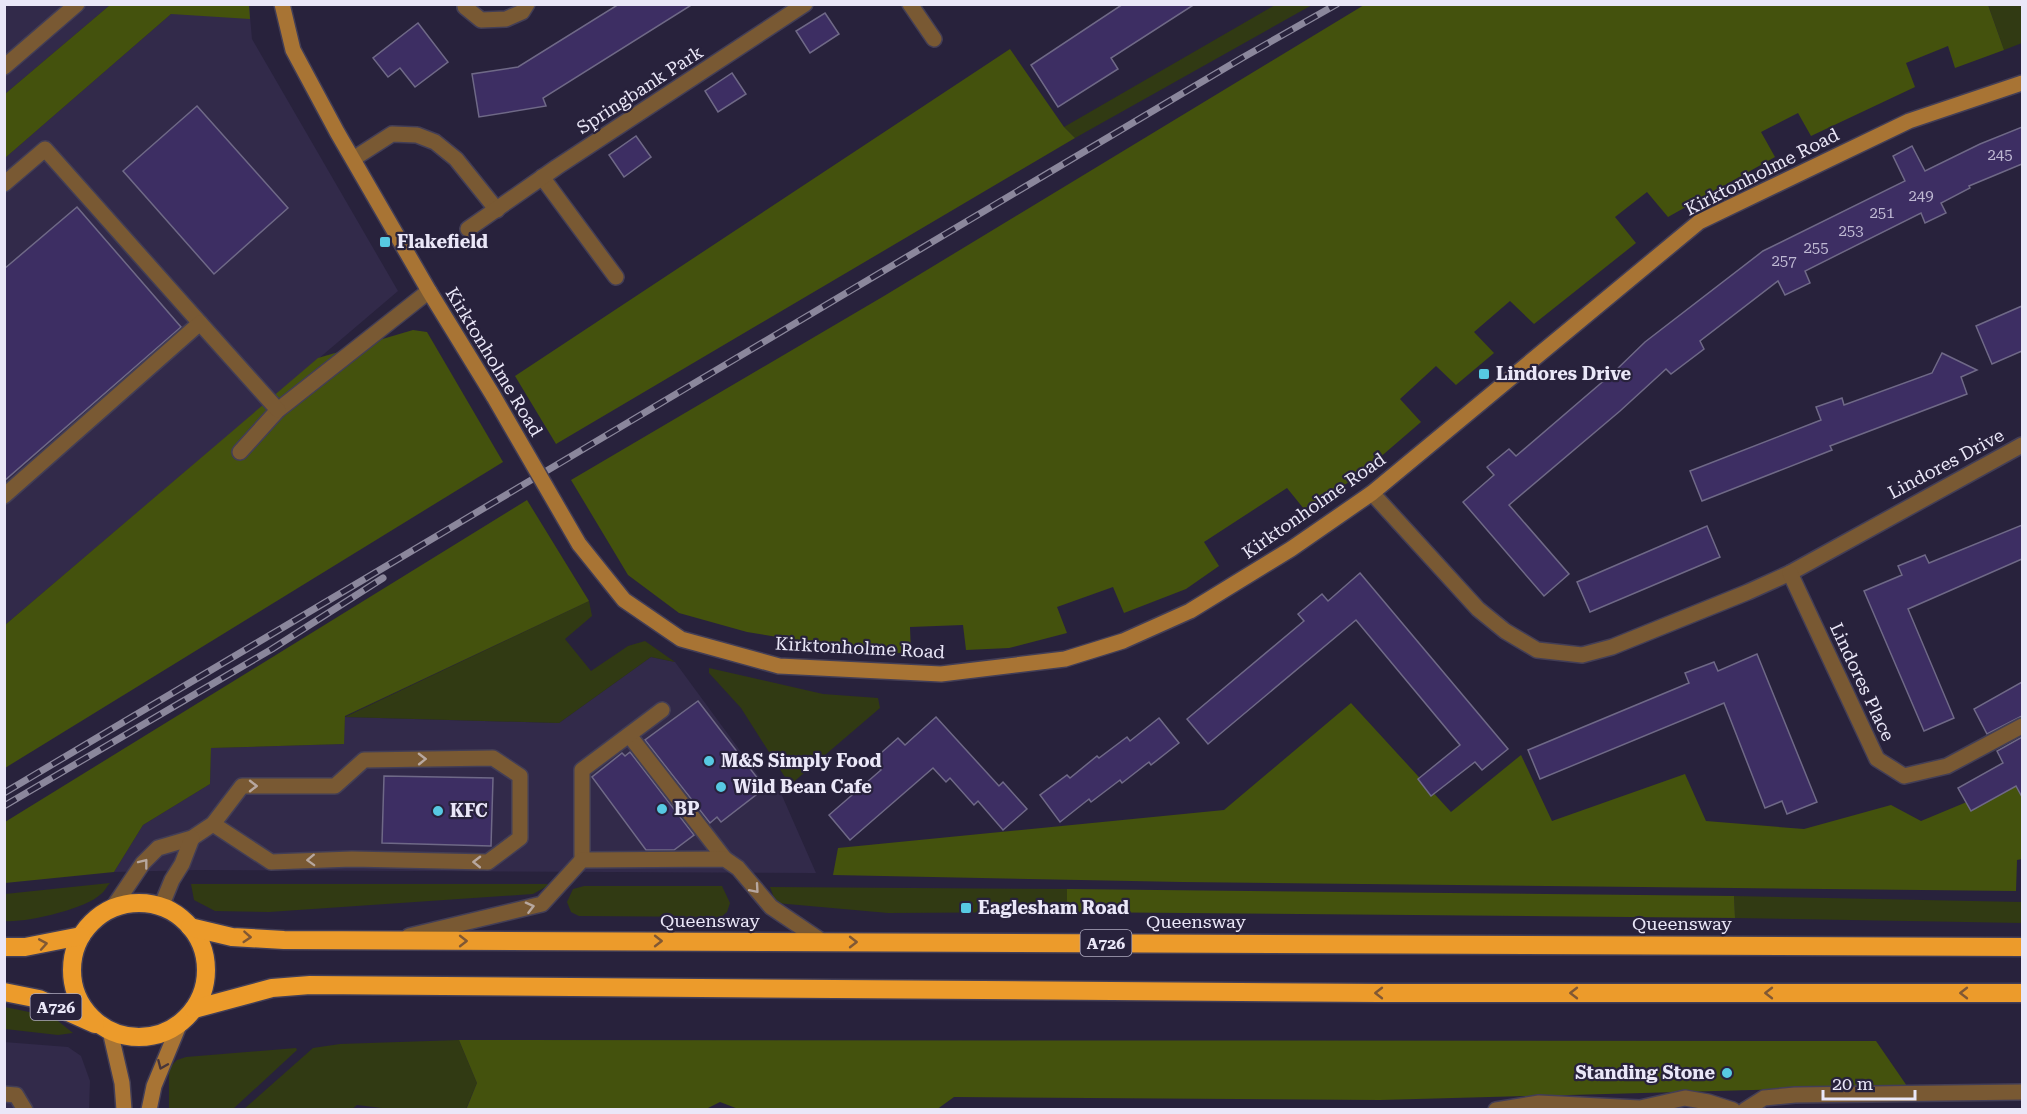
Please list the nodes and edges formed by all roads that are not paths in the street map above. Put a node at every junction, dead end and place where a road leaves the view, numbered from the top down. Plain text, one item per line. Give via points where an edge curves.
1 (77, 4) edge
2 (282, 4) edge
3 (465, 4) edge
4 (527, 4) edge
5 (805, 4) edge
6 (910, 4) edge
7 (934, 39) dead end
8 (4, 67) edge
9 (2022, 83) edge
10 (353, 159) junction
11 (542, 177) junction
12 (4, 184) edge
13 (497, 210) junction
14 (468, 229) dead end
15 (616, 277) dead end
16 (429, 291) junction
17 (200, 323) junction
18 (278, 410) junction
19 (2022, 445) edge
20 (240, 452) dead end
21 (1372, 493) junction
22 (4, 496) edge
23 (1790, 573) junction
24 (662, 710) dead end
25 (2022, 726) edge
26 (629, 735) junction
27 (213, 824) junction
28 (192, 838) junction
29 (725, 859) junction
30 (582, 860) junction
31 (112, 909) junction
32 (170, 910) junction
33 (190, 927) junction
34 (81, 936) junction
35 (392, 940) junction
36 (823, 942) junction
37 (4, 947) edge
38 (2022, 947) edge
39 (4, 992) edge
40 (2022, 993) edge
41 (194, 1009) junction
42 (180, 1023) junction
43 (108, 1030) junction
44 (2022, 1092) edge
45 (4, 1094) edge
46 (1640, 1109) edge
47 (25, 1110) edge
48 (124, 1110) edge
49 (149, 1110) edge
50 (1496, 1110) edge
51 (1733, 1110) edge
52 (1745, 1110) edge

1 - 8 street
2 - 10 street, Kirktonholme Road via 293,50
3 - 4 street via 481,20 506,20 522,12
5 - 11 street, Springbank Park
6 - 7 street
9 - 21 street, Kirktonholme Road via 1909,121 1699,222
10 - 13 street via 392,134 417,135 435,142 456,159
10 - 16 street, Kirktonholme Road
11 - 13 street, Springbank Park
11 - 15 street
12 - 17 street via 45,148
13 - 14 street, Springbank Park
16 - 18 street
16 - 21 street, Kirktonholme Road, bridge via 579,544 624,600 681,639 779,666 941,674 1065,659 1124,641 1190,611
17 - 18 street
17 - 22 street
18 - 20 street
19 - 23 street, Lindores Drive
21 - 23 street, Lindores Drive via 1478,609 1537,650 1582,655 1612,647
23 - 25 street, Lindores Place via 1877,759 1904,776 1947,766
24 - 26 street
26 - 29 street
26 - 30 street via 582,770
27 -> 27 street via 242,786 335,786 364,760 493,758 520,776 520,838 488,862 271,862
27 - 28 street
31 -> 28 street via 143,862 158,848
28 - 32 street via 163,902
29 - 30 street
29 -> 36 street via 738,868 771,907
35 -> 30 street via 543,904
31 - 32 highway, A726 via 141,903
31 - 34 highway, A726 via 94,920
32 - 33 highway, A726
33 -> 35 highway, Queensway / A726 via 284,940
33 - 41 highway, A726 via 200,941 206,976
37 -> 34 highway
34 - 43 highway, A726 via 73,956 72,977 77,997 88,1015
35 -> 36 highway, Queensway / A726
36 -> 38 highway, Queensway / A726
39 - 43 highway, A726 via 39,999
40 -> 41 highway, A726 via 1379,993 353,985 272,988
41 - 42 highway, A726
42 - 43 highway, A726 via 146,1037
42 -> 49 street via 154,1086
43 - 48 street via 122,1083
44 - 52 street via 1795,1095 1764,1098
45 - 47 street via 16,1095
46 - 50 street via 1539,1103
46 - 51 street via 1684,1098

